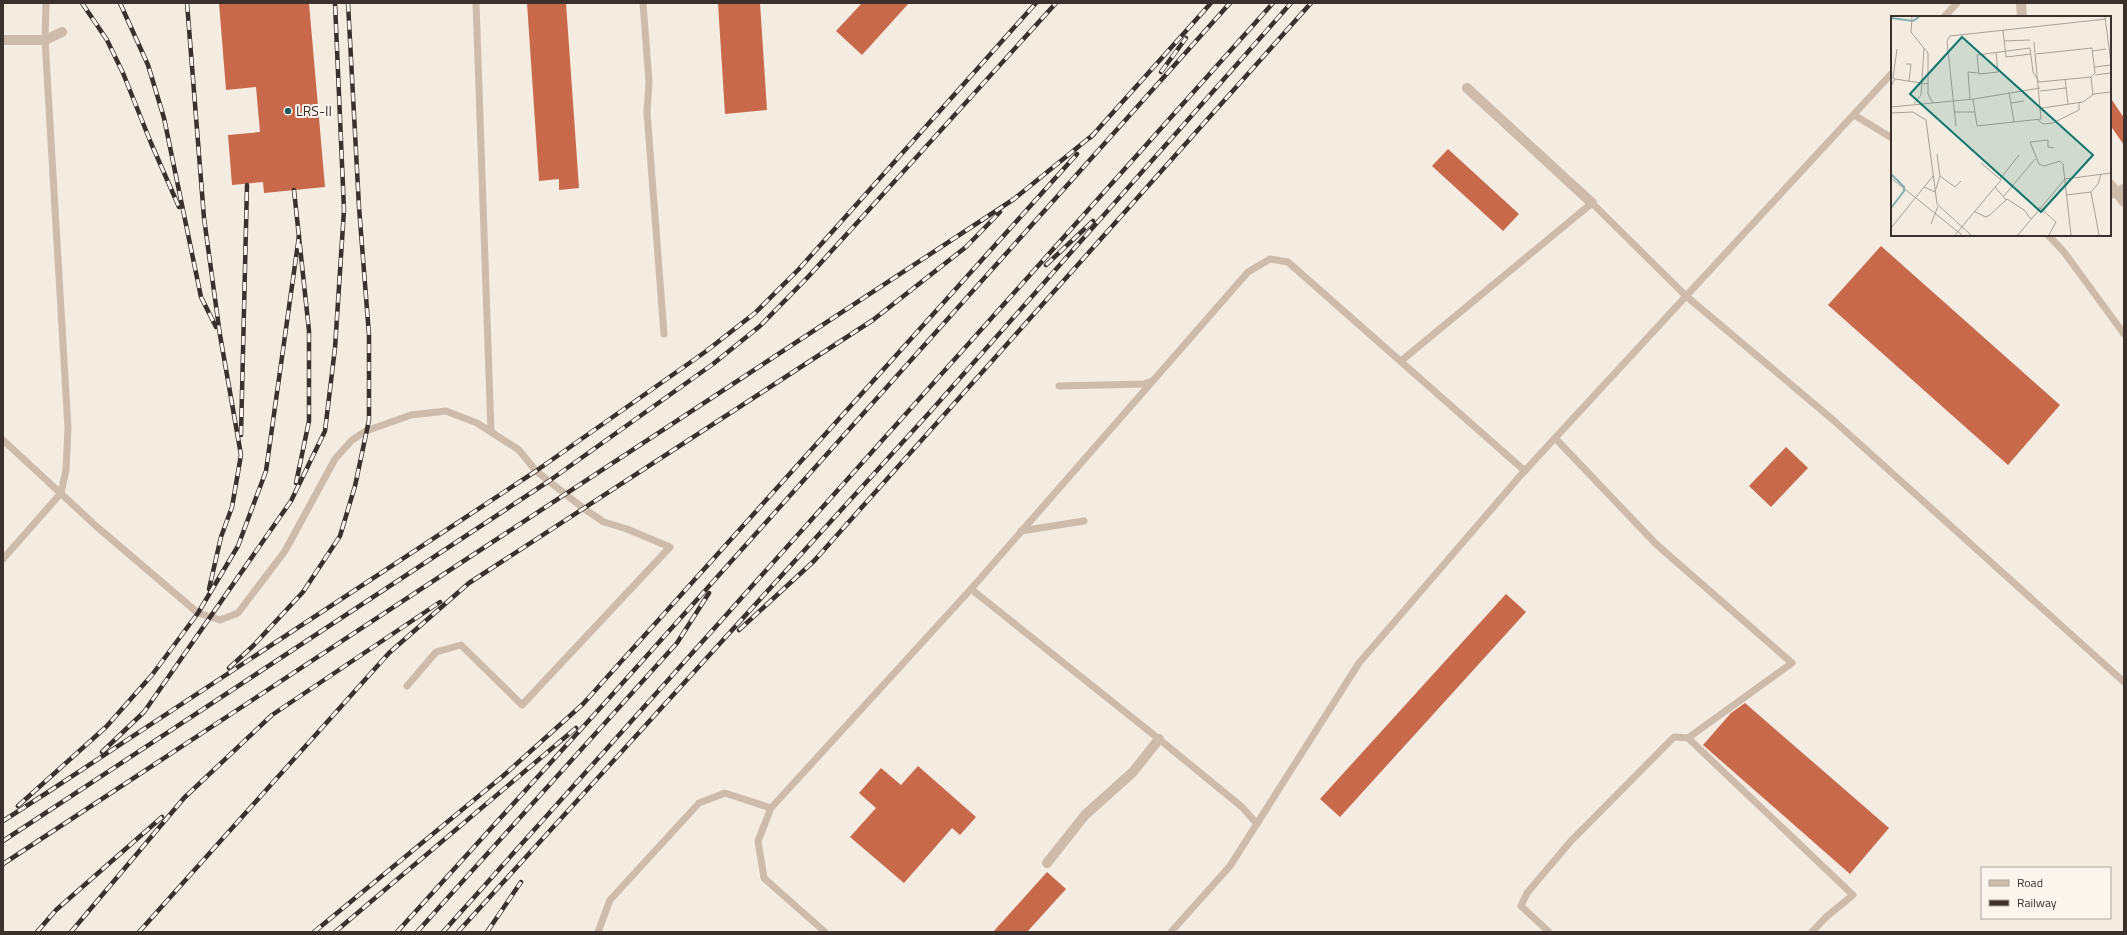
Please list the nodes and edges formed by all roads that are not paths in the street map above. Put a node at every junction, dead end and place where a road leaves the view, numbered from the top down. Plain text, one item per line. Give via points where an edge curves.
1 (46, 3) edge
2 (476, 3) edge
3 (643, 3) edge
4 (1957, 3) edge
5 (2021, 3) edge
6 (1945, 16) edge
7 (2022, 16) edge
8 (62, 32) dead end
9 (3, 40) edge
10 (45, 40) junction
11 (1891, 74) edge
12 (1467, 88) dead end
13 (1854, 114) junction
14 (1891, 137) edge
15 (2115, 190) edge
16 (2124, 202) edge
17 (1592, 203) junction
18 (2050, 236) edge
19 (1686, 296) junction
20 (664, 334) dead end
21 (2124, 334) edge
22 (1401, 361) junction
23 (1154, 380) junction
24 (1059, 386) dead end
25 (490, 432) junction
26 (1555, 438) junction
27 (3, 440) edge
28 (1525, 471) junction
29 (61, 493) junction
30 (1084, 522) dead end
31 (1021, 532) junction
32 (3, 559) edge
33 (971, 589) junction
34 (2124, 682) edge
35 (407, 686) dead end
36 (1688, 738) junction
37 (1159, 739) junction
38 (771, 808) junction
39 (1257, 824) junction
40 (1047, 863) dead end
41 (598, 932) edge
42 (826, 932) edge
43 (1171, 932) edge
44 (1549, 932) edge
45 (1812, 932) edge

1 - 10 lane
2 - 25 lane
3 - 20 lane via 649,82 647,112
4 - 6 lane
5 - 7 street
8 - 10 street
9 - 10 street
10 - 29 lane via 68,428 66,470
11 - 13 lane
12 - 17 street
13 - 14 lane
13 - 19 lane
15 - 16 street
17 - 19 lane
17 - 22 lane
18 - 21 lane
19 - 26 lane
19 - 34 lane via 1832,419
22 - 23 lane via 1288,262 1270,259 1248,272
22 - 28 lane
23 - 24 lane via 1144,384
23 - 31 lane
25 - 29 lane via 477,423 446,411 411,415 366,431 352,440 335,459 285,551 238,612 220,620 198,613
25 - 35 lane via 519,450 536,471 604,522 670,547 522,705 461,645 436,652
26 - 28 lane
26 - 36 lane via 1656,544 1792,663
27 - 29 lane
28 - 39 lane via 1359,663
29 - 32 lane
30 - 31 lane
31 - 33 lane
33 - 37 lane
33 - 38 lane
36 - 44 lane via 1674,737 1571,841 1527,893 1521,906
36 - 45 lane via 1853,895 1826,916
37 - 39 lane via 1242,807
37 - 40 street via 1133,772 1085,815
38 - 41 lane via 725,793 699,803 610,900
38 - 42 lane via 758,841 764,878
39 - 43 lane via 1230,866

